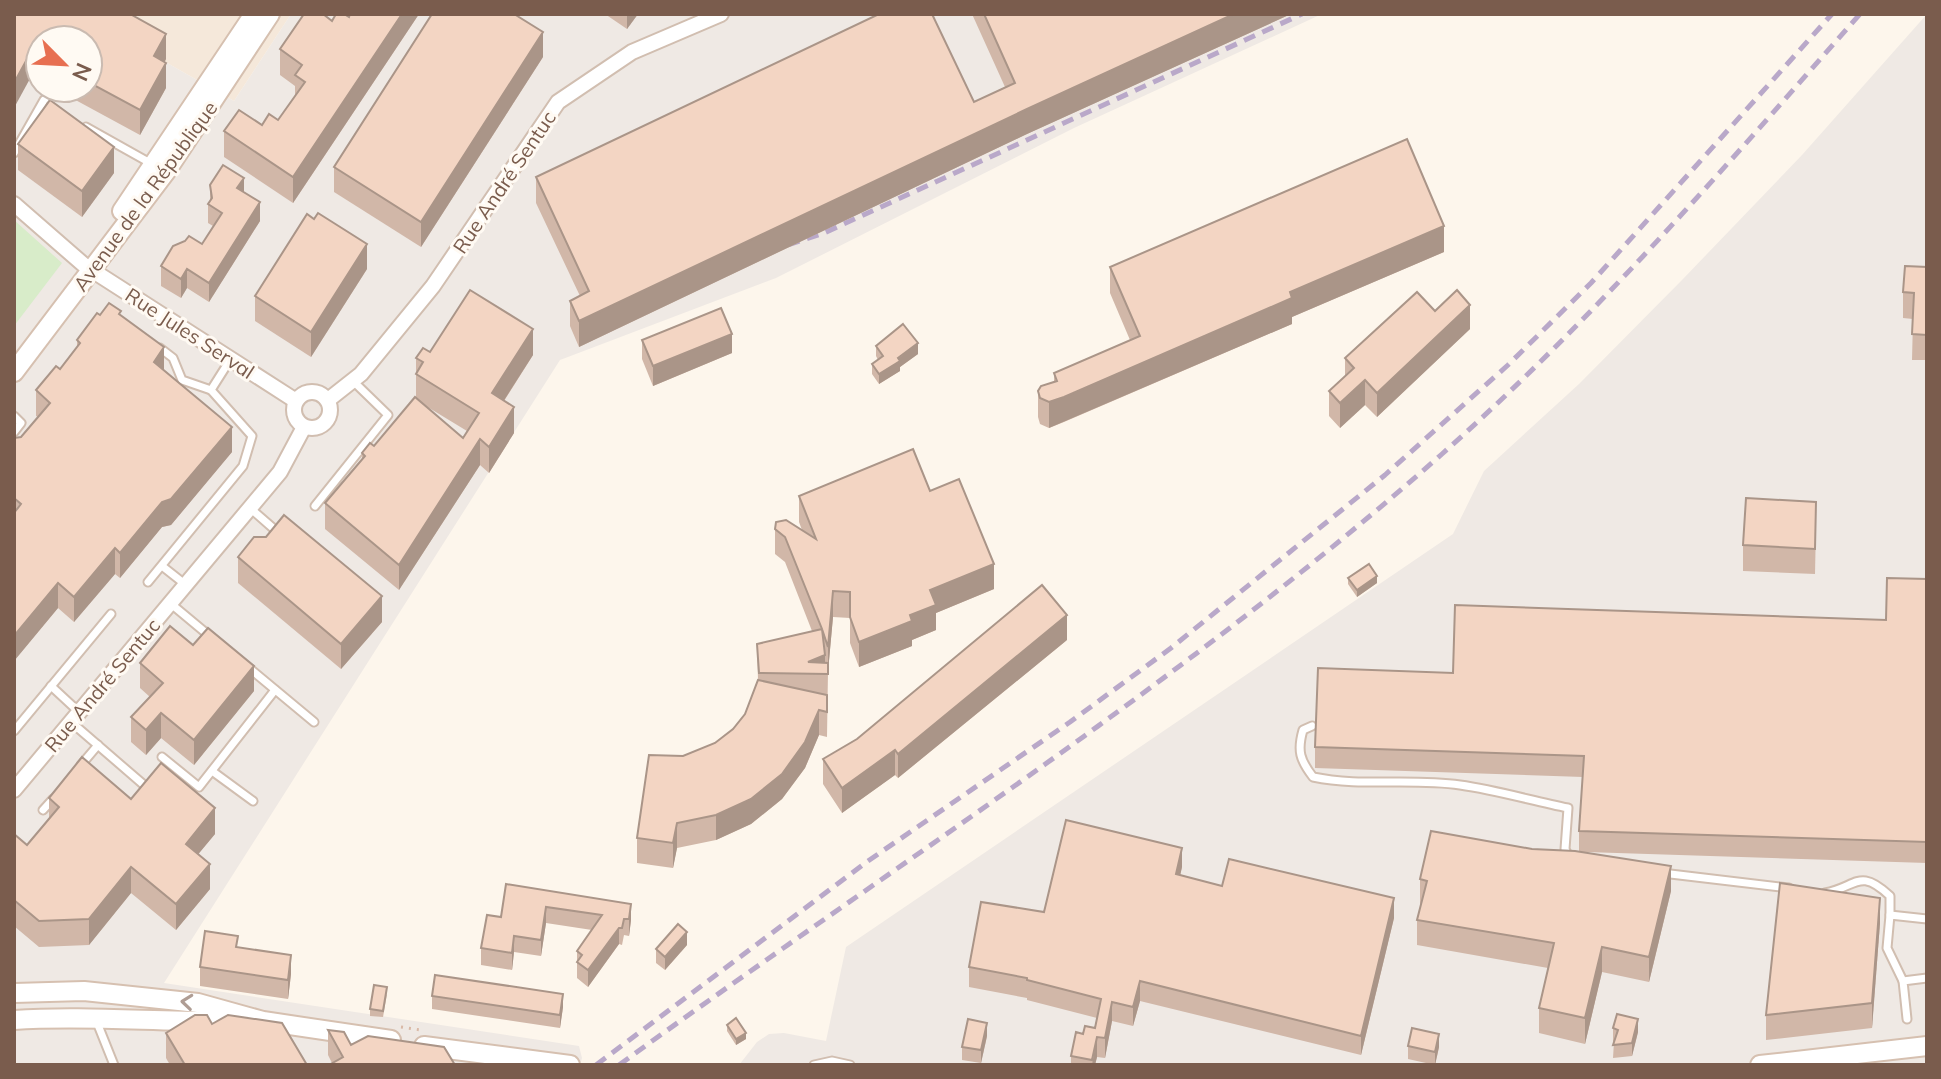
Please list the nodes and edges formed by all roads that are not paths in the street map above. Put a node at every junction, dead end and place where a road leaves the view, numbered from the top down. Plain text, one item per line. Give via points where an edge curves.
1 (254, 14) edge
2 (270, 14) edge
3 (721, 14) edge
4 (42, 104) edge
5 (50, 104) edge
6 (53, 106) edge
7 (82, 125) edge
8 (14, 153) edge
9 (153, 165) junction
10 (14, 204) edge
11 (88, 268) junction
12 (160, 348) edge
13 (14, 356) edge
14 (230, 360) junction
15 (14, 372) edge
16 (353, 381) junction
17 (211, 390) junction
18 (328, 400) junction
19 (296, 401) junction
20 (14, 416) edge
21 (304, 427) junction
22 (14, 432) edge
23 (315, 506) dead end
24 (250, 508) junction
25 (274, 529) junction
26 (289, 529) edge
27 (264, 541) edge
28 (162, 566) junction
29 (148, 582) dead end
30 (186, 585) junction
31 (170, 603) junction
32 (111, 614) dead end
33 (218, 643) edge
34 (241, 661) edge
35 (51, 686) junction
36 (275, 690) junction
37 (75, 717) junction
38 (314, 722) dead end
39 (1312, 726) edge
40 (14, 731) edge
41 (98, 745) junction
42 (162, 757) dead end
43 (212, 771) junction
44 (71, 778) edge
45 (144, 785) edge
46 (61, 789) edge
47 (14, 790) edge
48 (253, 801) dead end
49 (43, 810) dead end
50 (1572, 862) edge
51 (1647, 871) edge
52 (1796, 889) edge
53 (1811, 891) edge
54 (1890, 915) junction
55 (1927, 919) edge
56 (1927, 978) edge
57 (1903, 981) junction
58 (14, 993) edge
59 (96, 1018) junction
60 (1907, 1019) dead end
61 (14, 1020) edge
62 (263, 1021) junction
63 (1927, 1046) edge
64 (1830, 1061) edge
65 (114, 1065) edge
66 (567, 1065) edge
67 (814, 1065) edge
68 (850, 1065) edge
69 (1760, 1065) edge

1 - 9 street, Avenue de la République
2 - 11 street, Avenue de la République via 167,170
3 - 16 street, Rue André Sentuc via 632,52 558,102 433,286
4 - 8 lane
5 - 6 lane
7 - 9 lane
9 - 11 street, Avenue de la République
10 - 11 street, Rue Jules Serval
11 - 13 street, Avenue de la République
11 - 14 street, Rue Jules Serval
11 - 15 street, Avenue de la République
12 - 17 lane via 173,358 182,380
14 - 17 lane
14 - 19 street, Rue Jules Serval
16 - 18 street, Rue André Sentuc
16 - 23 lane via 388,415
17 - 28 lane via 252,436 243,466
18 - 19 street via 315,391
18 - 21 street, Rue André Sentuc via 331,412 326,423
19 - 21 street via 296,418
20 - 22 lane via 21,423
21 - 24 street, Rue André Sentuc via 280,472
24 - 25 lane
24 - 30 street, Rue André Sentuc
25 - 26 lane
25 - 27 lane
28 - 29 lane
28 - 30 lane
30 - 31 street, Rue André Sentuc
31 - 33 lane
31 - 37 street, Rue André Sentuc
32 - 35 lane
34 - 36 lane
35 - 37 lane
35 - 40 lane
36 - 38 lane
36 - 43 lane
37 - 41 lane
37 - 47 street, Rue André Sentuc
39 - 50 lane via 1303,730 1299,746 1301,761 1313,777 1340,783 1460,785 1568,808 1565,849
41 - 44 lane
41 - 45 lane
42 - 43 lane via 199,787
43 - 48 lane
46 - 49 lane
51 - 52 lane
53 - 54 lane via 1826,893 1864,879 1890,896
54 - 55 lane
54 - 57 lane via 1887,948
56 - 57 lane
57 - 60 lane
62 -> 58 street via 198,1003 84,991
59 - 61 street
59 - 62 street
59 - 65 lane
62 - 66 street
63 - 64 street
64 - 69 street
67 - 68 lane

